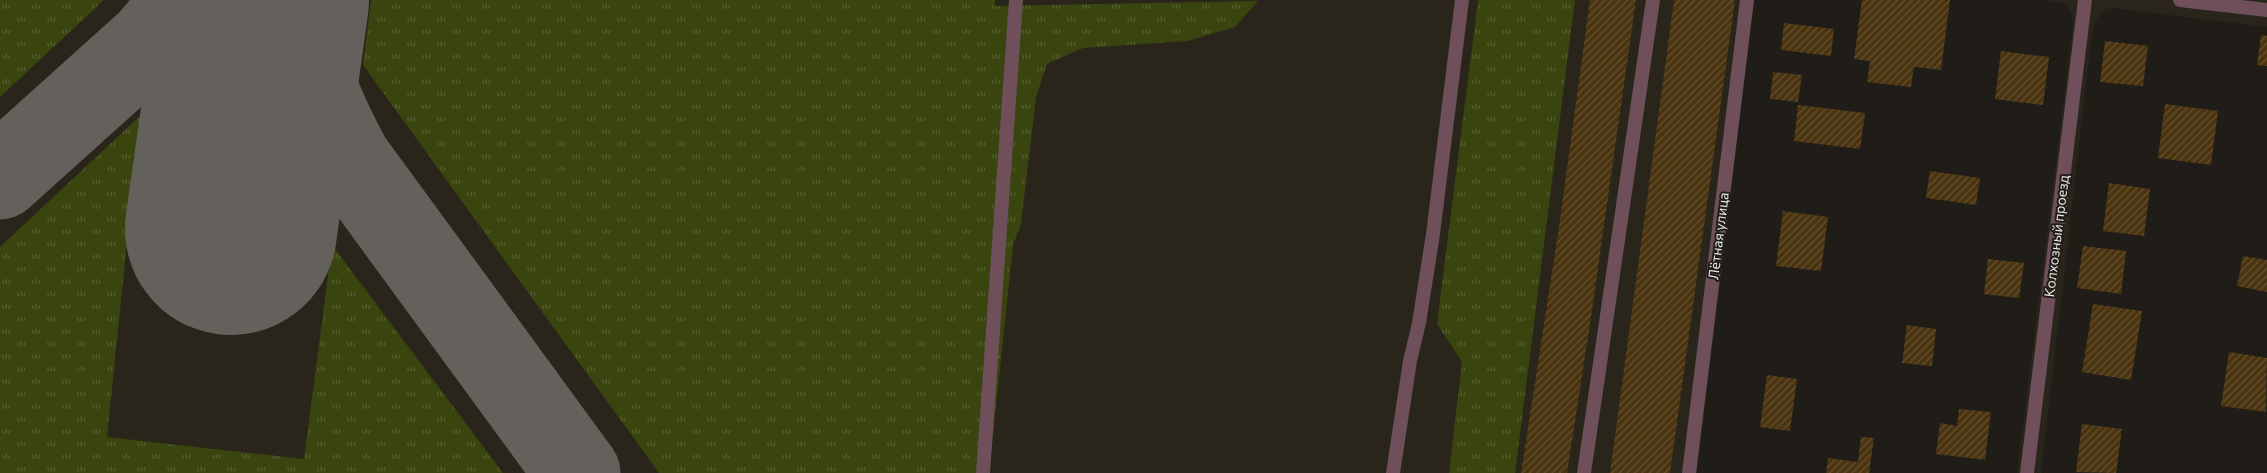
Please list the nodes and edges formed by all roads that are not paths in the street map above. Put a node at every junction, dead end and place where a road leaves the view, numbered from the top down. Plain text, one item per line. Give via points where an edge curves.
1 (1016, 0) edge
2 (1462, 0) edge
3 (1653, 0) edge
4 (1747, 0) edge
5 (2085, 0) edge
6 (2180, 0) edge
7 (2267, 10) edge
8 (983, 473) edge
9 (1393, 473) edge
10 (1584, 473) edge
11 (1689, 473) edge
12 (2027, 473) edge

1 - 8 street
2 - 9 street via 1433,234
3 - 10 street
4 - 11 street, Лётная улица
5 - 12 street, Колхозный проезд
6 - 7 street

